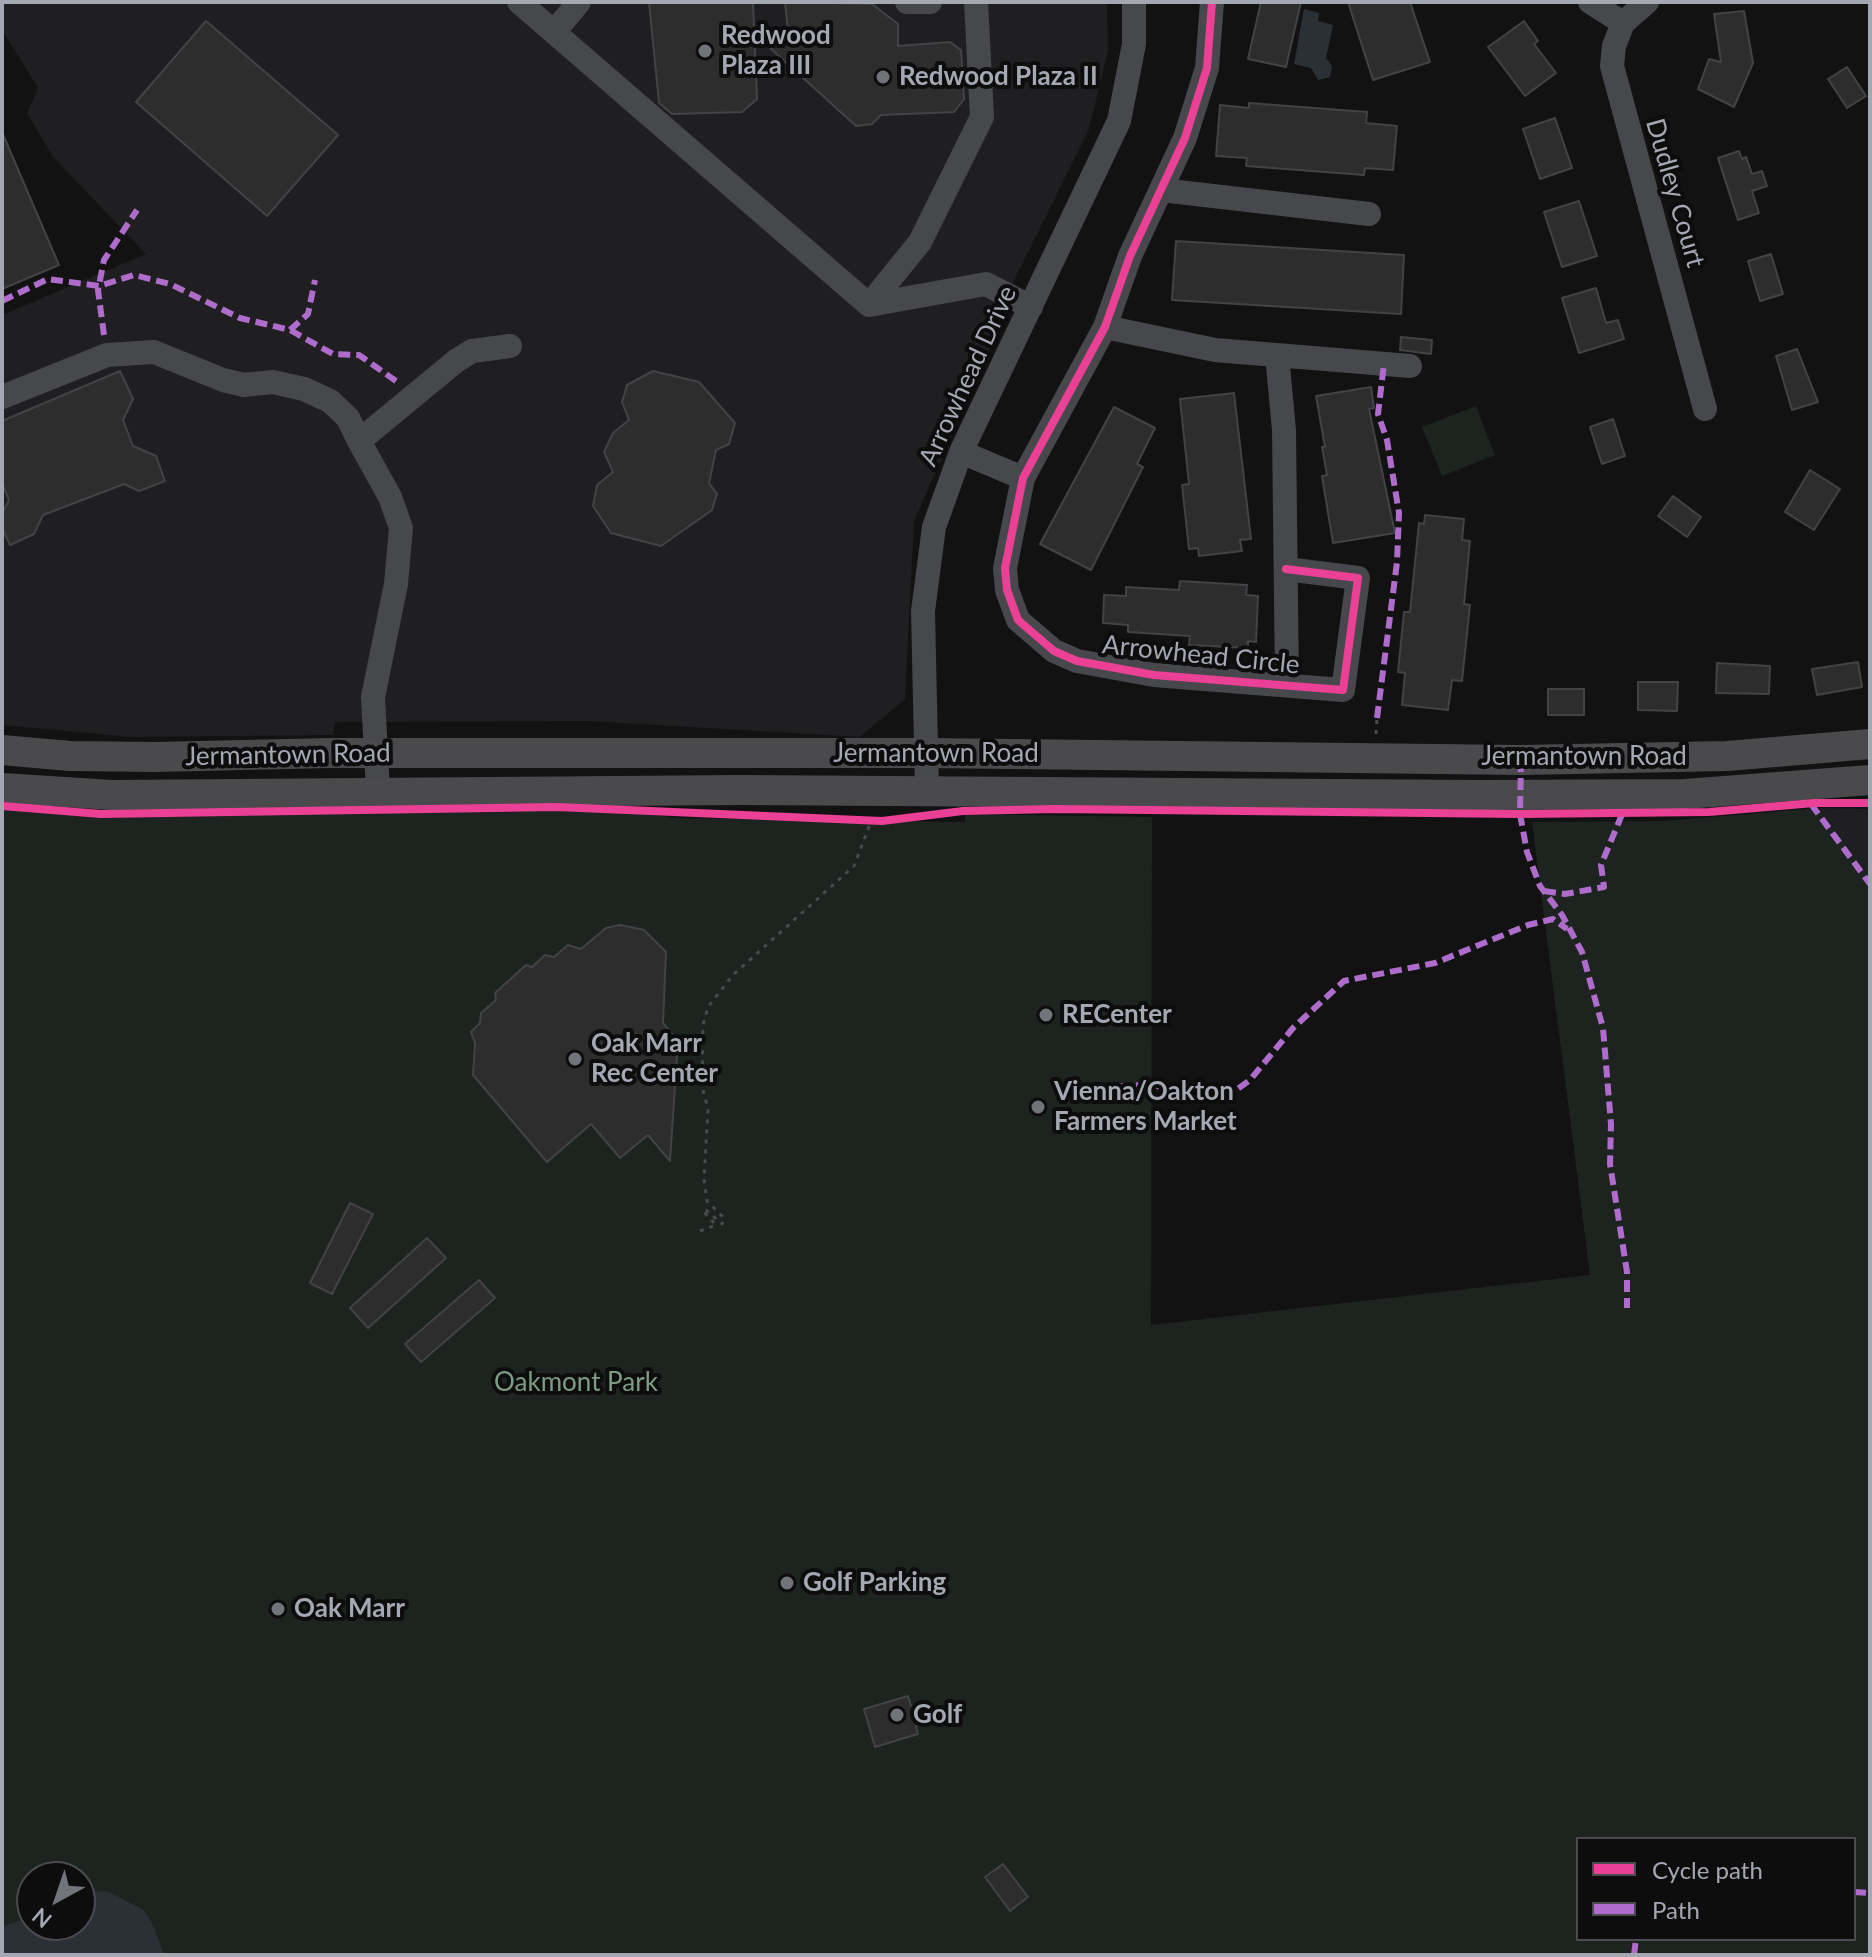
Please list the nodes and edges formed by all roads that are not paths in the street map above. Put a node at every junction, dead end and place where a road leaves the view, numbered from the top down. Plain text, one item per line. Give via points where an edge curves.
1 (519, 2) edge
2 (579, 2) edge
3 (907, 2) edge
4 (930, 2) edge
5 (976, 2) edge
6 (1134, 2) edge
7 (1212, 2) edge
8 (1590, 2) edge
9 (1647, 2) edge
10 (1623, 23) junction
11 (554, 32) junction
12 (1161, 190) junction
13 (1369, 214) dead end
14 (869, 305) junction
15 (1031, 307) junction
16 (1105, 327) junction
17 (510, 346) dead end
18 (1277, 355) junction
19 (1410, 366) dead end
20 (2, 397) edge
21 (1705, 409) dead end
22 (359, 441) junction
23 (961, 452) junction
24 (1023, 478) junction
25 (1286, 569) junction
26 (1287, 685) junction
27 (1870, 744) edge
28 (2, 750) edge
29 (376, 753) junction
30 (927, 753) junction
31 (1870, 780) edge
32 (2, 788) edge
33 (378, 791) junction
34 (927, 791) junction

1 - 11 street
2 - 11 street
3 - 4 street
5 - 14 street via 982,117 920,242
6 - 15 street, Arrowhead Drive via 1134,44 1119,121
7 - 12 street, Arrowhead Circle via 1207,68 1185,138
8 - 10 street
9 - 10 street
10 - 21 street, Dudley Court via 1614,46 1616,89
11 - 14 street
12 - 13 street
12 - 16 street, Arrowhead Circle
14 - 15 street via 986,284
15 - 23 street, Arrowhead Drive
16 - 18 street via 1215,350
16 - 24 street, Arrowhead Circle
17 - 22 street via 472,351 456,361
18 - 19 street
18 - 25 street, Arrowhead Circle
20 - 22 street via 107,355 154,352 244,385 273,382 304,389 330,401 348,418
22 - 29 street via 401,528 396,584 373,697
23 - 24 street
23 - 30 street, Arrowhead Drive via 942,497 927,564
24 - 26 street, Arrowhead Circle via 1005,568 1007,590 1018,620 1054,651 1077,661 1154,675
25 - 26 street, Arrowhead Circle
25 - 26 street, Arrowhead Circle via 1358,578 1343,690
27 - 30 main road, Jermantown Road via 1727,756 1521,760
28 - 29 main road, Jermantown Road via 155,757
29 - 30 main road, Jermantown Road
29 - 33 street
30 - 34 street, Arrowhead Drive
31 - 34 main road, Jermantown Road via 1685,794
32 - 33 main road, Jermantown Road via 112,795
33 - 34 main road, Jermantown Road

